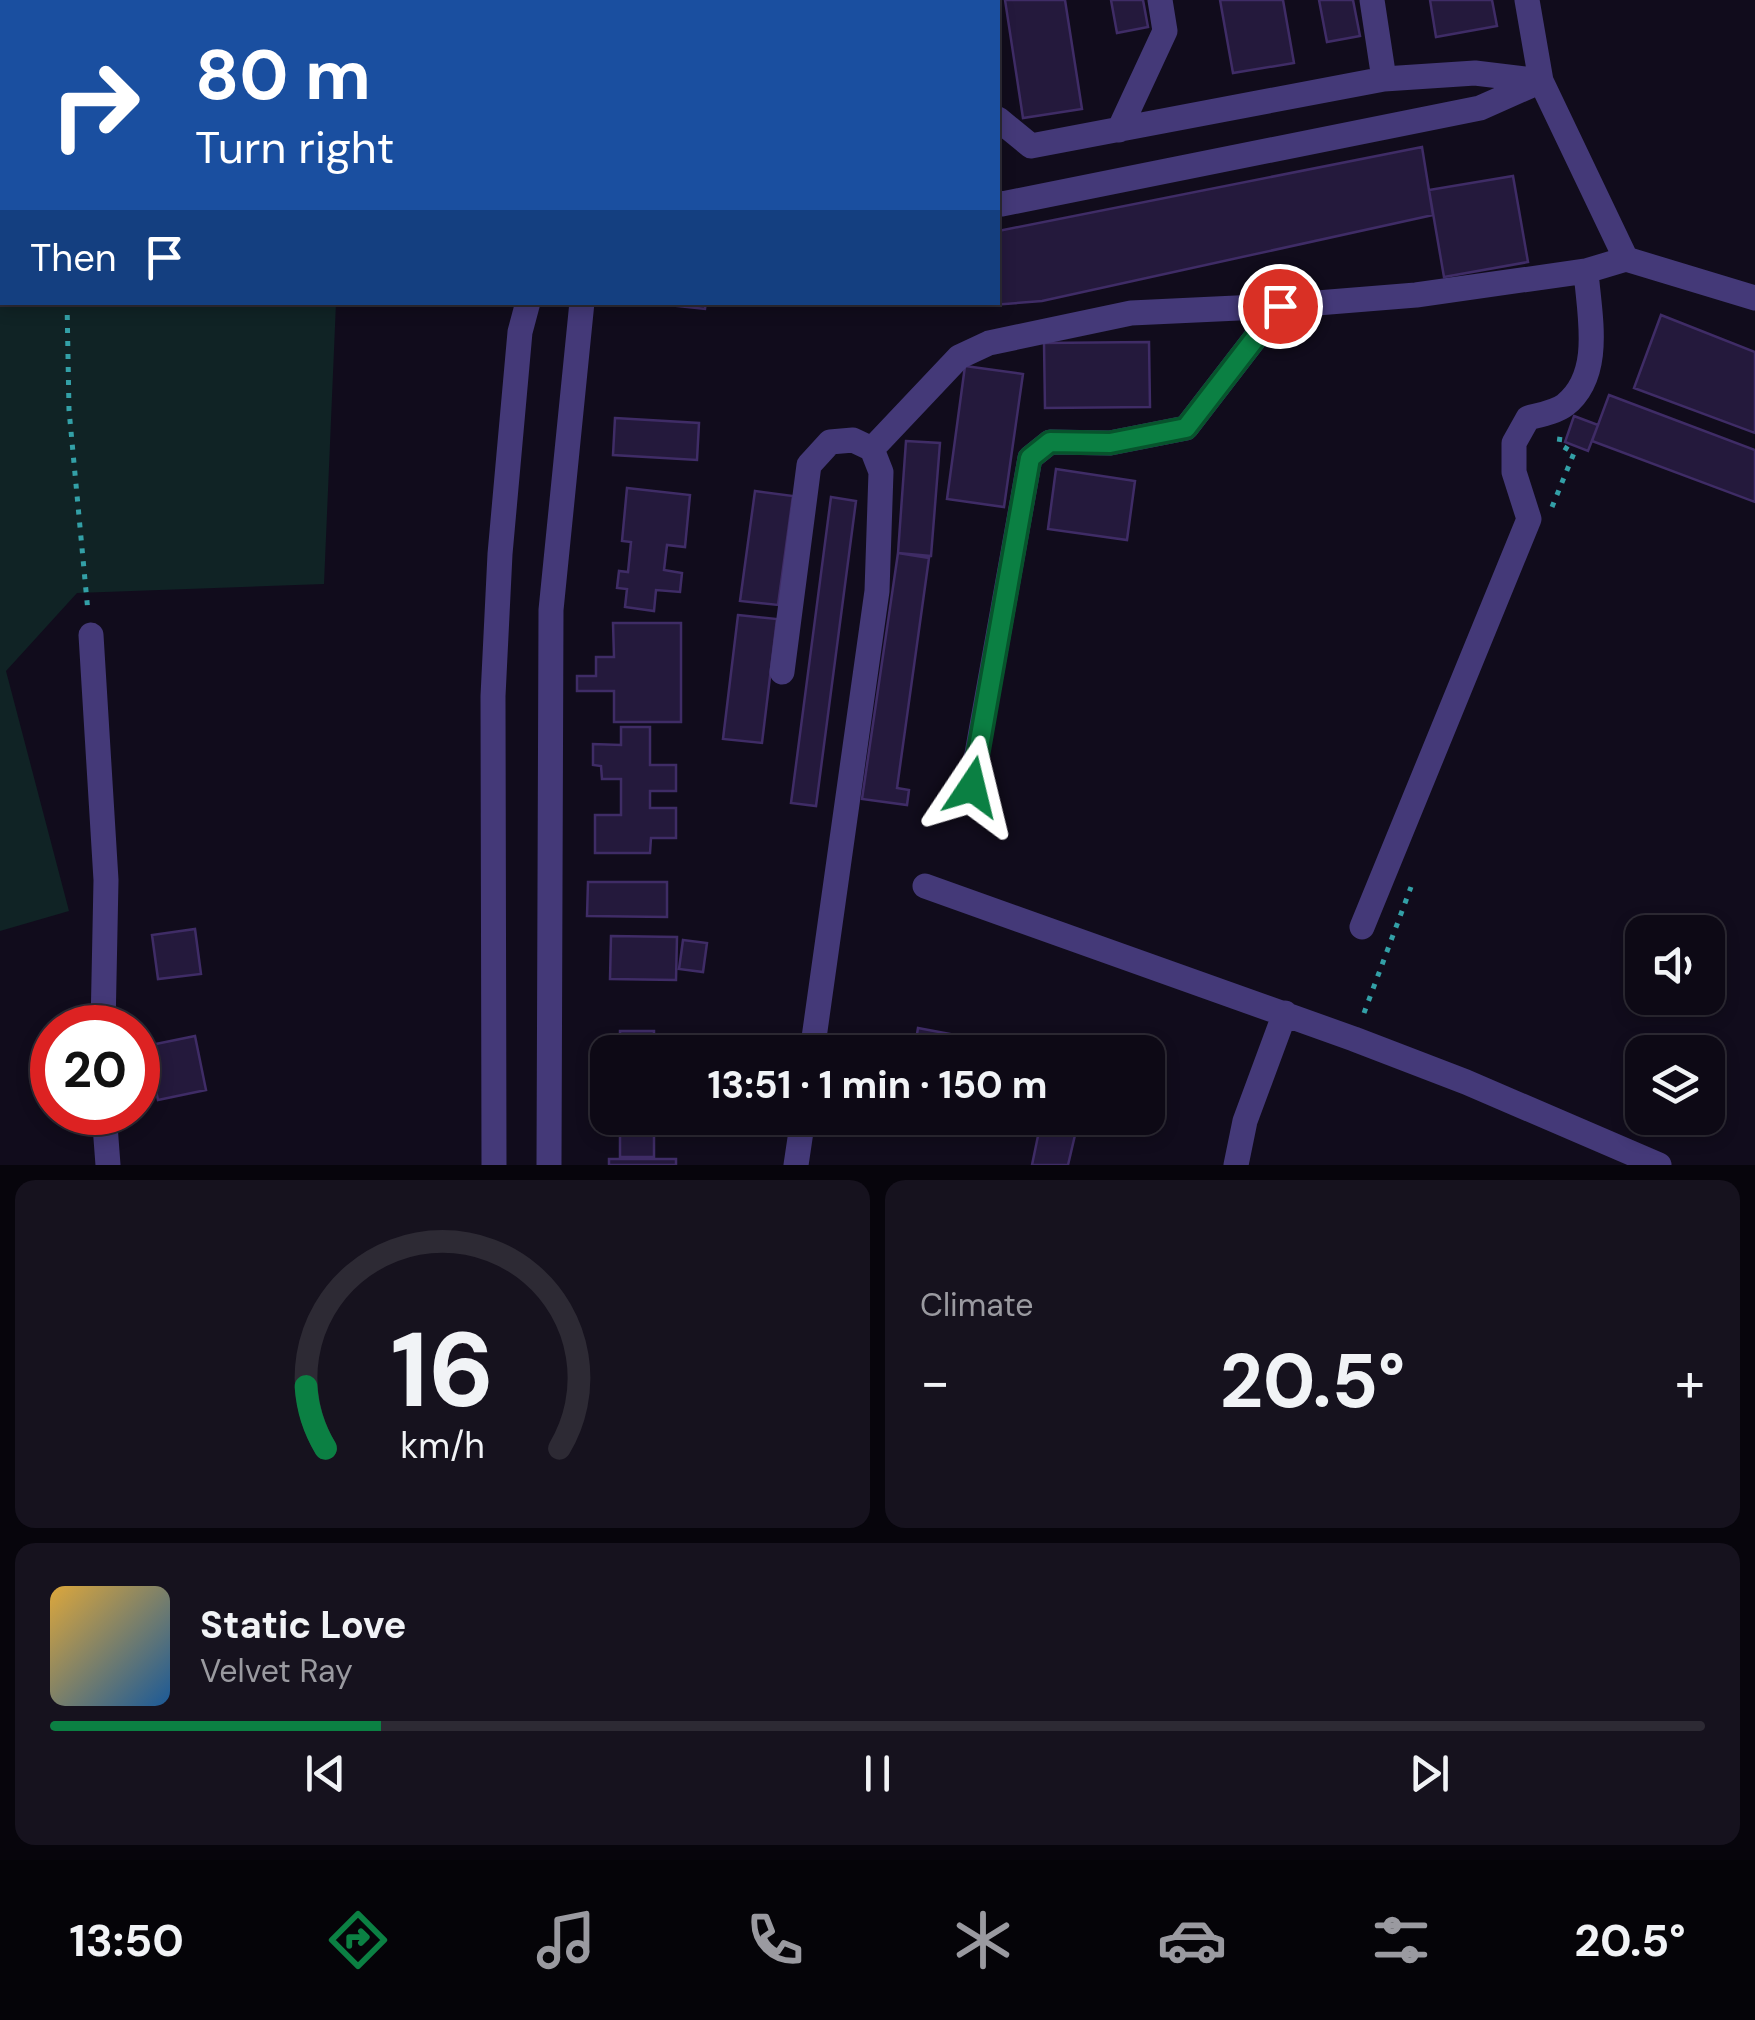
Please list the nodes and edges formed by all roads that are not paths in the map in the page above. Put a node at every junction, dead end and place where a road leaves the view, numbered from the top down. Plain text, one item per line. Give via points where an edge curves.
1 (1160, 0) edge
2 (1372, 0) edge
3 (1528, 0) edge
4 (1384, 79) junction
5 (1541, 81) junction
6 (1000, 121) edge
7 (1120, 130) junction
8 (1000, 204) edge
9 (1626, 260) junction
10 (1586, 271) junction
11 (1755, 298) edge
12 (527, 305) edge
13 (582, 305) edge
14 (1280, 306) junction
15 (872, 449) junction
16 (90, 634) road end
17 (782, 672) dead end
18 (972, 787) dead end
19 (925, 886) dead end
20 (1362, 927) dead end
21 (103, 1005) edge
22 (1285, 1013) junction
23 (814, 1035) edge
24 (106, 1135) edge
25 (800, 1135) edge
26 (108, 1165) edge
27 (494, 1165) edge
28 (549, 1165) edge
29 (796, 1165) edge
30 (1236, 1165) edge
31 (1660, 1165) edge

1 - 7 street via 1165,31
2 - 4 street
3 - 5 street
4 - 5 street via 1475,73
4 - 7 street
5 - 8 street via 1480,108
5 - 9 street
6 - 7 street via 1031,146
9 - 10 street
9 - 11 street
10 - 14 street
10 - 20 street via 1592,346 1585,382 1564,406 1528,418 1514,443 1514,472 1528,519
12 - 27 street via 503,517 493,696
13 - 28 street via 551,610
14 - 15 street via 1131,313 989,343 959,357
14 - 18 street via 1186,428 1110,443 1050,442 1030,458
15 - 17 street via 852,440 830,442 810,465
15 - 23 street via 881,472 877,591
16 - 21 street via 106,880
19 - 22 street
22 - 30 street
22 - 31 street
24 - 26 street
25 - 29 street

